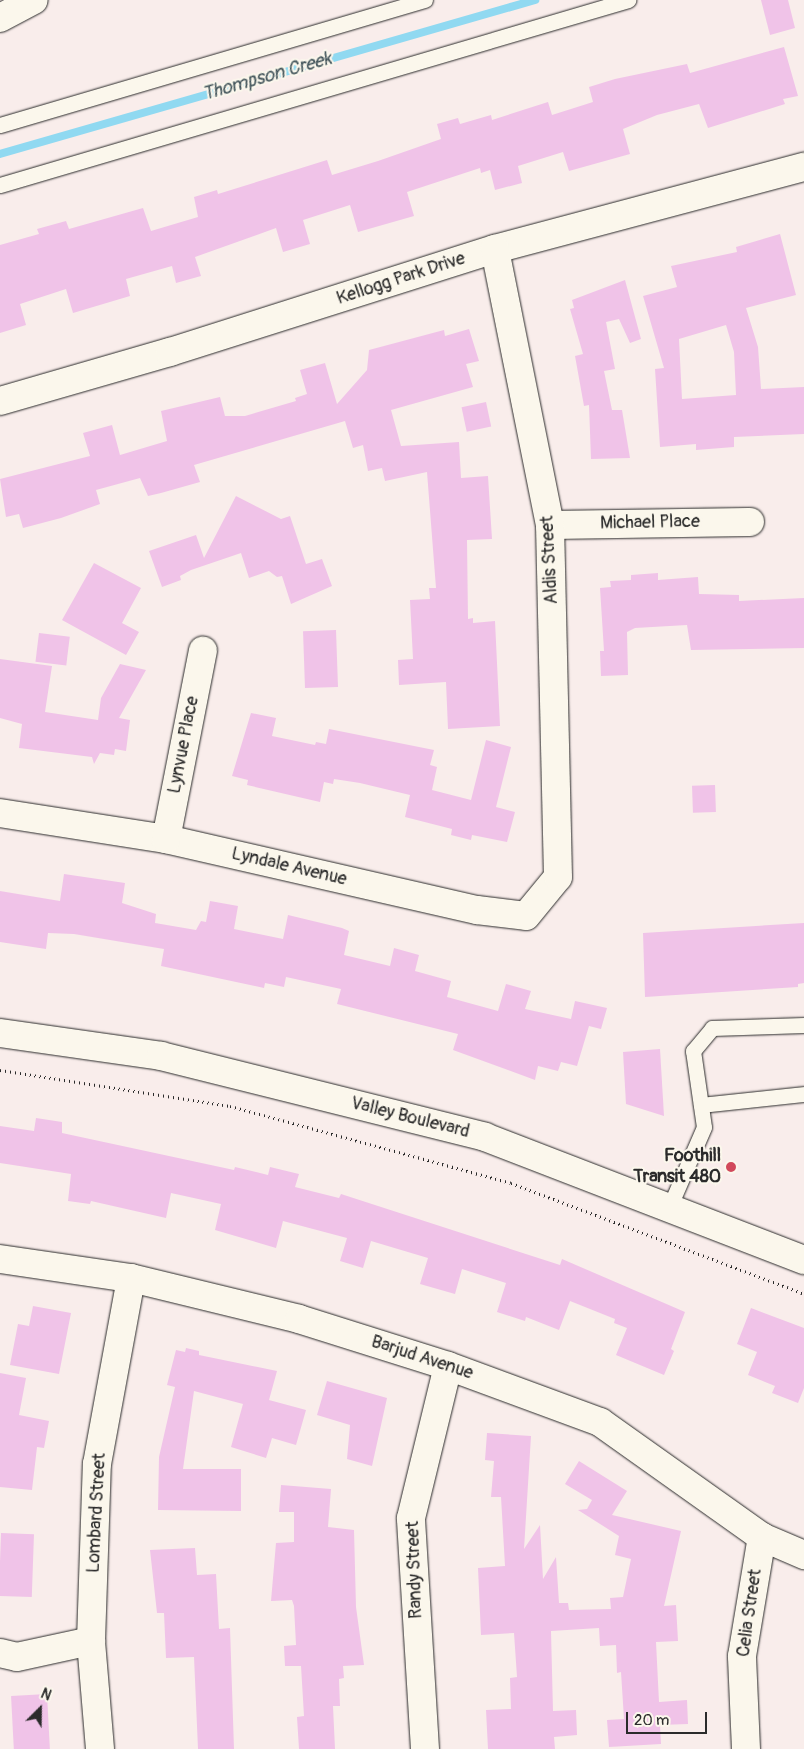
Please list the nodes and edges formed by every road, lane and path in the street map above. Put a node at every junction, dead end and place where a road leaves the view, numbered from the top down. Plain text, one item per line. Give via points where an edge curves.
1 (34, 0) edge
2 (425, 0) edge
3 (628, 0) edge
4 (0, 18) edge
5 (0, 125) edge
6 (804, 167) edge
7 (0, 185) edge
8 (495, 249) junction
9 (0, 401) edge
10 (750, 522) dead end
11 (550, 524) junction
12 (203, 651) dead end
13 (0, 813) edge
14 (166, 839) junction
15 (558, 877) joint
16 (804, 1025) edge
17 (0, 1033) edge
18 (0, 1070) edge
19 (804, 1094) edge
20 (701, 1105) junction
21 (669, 1208) junction
22 (0, 1259) edge
23 (804, 1260) edge
24 (131, 1278) junction
25 (804, 1294) edge
26 (448, 1366) junction
27 (762, 1537) junction
28 (804, 1554) edge
29 (91, 1641) junction
30 (0, 1653) edge
31 (100, 1749) edge
32 (425, 1749) edge
33 (746, 1749) edge

1 - 4 street
2 - 5 lane
3 - 7 lane
6 - 8 street, Kellogg Park Drive
8 - 9 street, Kellogg Park Drive via 170,352
8 - 11 street, Aldis Street
10 - 11 street, Michael Place
11 - 15 street, Aldis Street
12 - 14 street, Lynvue Place
13 - 14 street, Lyndale Avenue
14 - 15 street, Lyndale Avenue via 477,910 526,916
16 - 20 lane via 712,1028 693,1051
17 - 21 street, Valley Boulevard via 161,1056 485,1137
18 - 25 path via 230,1106 511,1183
19 - 20 lane
20 - 21 lane via 704,1127
21 - 23 street, Valley Boulevard
22 - 24 street, Barjud Avenue
24 - 26 street, Barjud Avenue via 300,1319
24 - 29 street, Lombard Street via 97,1464
26 - 27 street, Barjud Avenue via 600,1422
26 - 32 street, Randy Street via 411,1518
27 - 28 street, Barjud Avenue
27 - 33 street, Celia Street via 742,1656
29 - 30 street via 16,1657
29 - 31 street, Lombard Street

